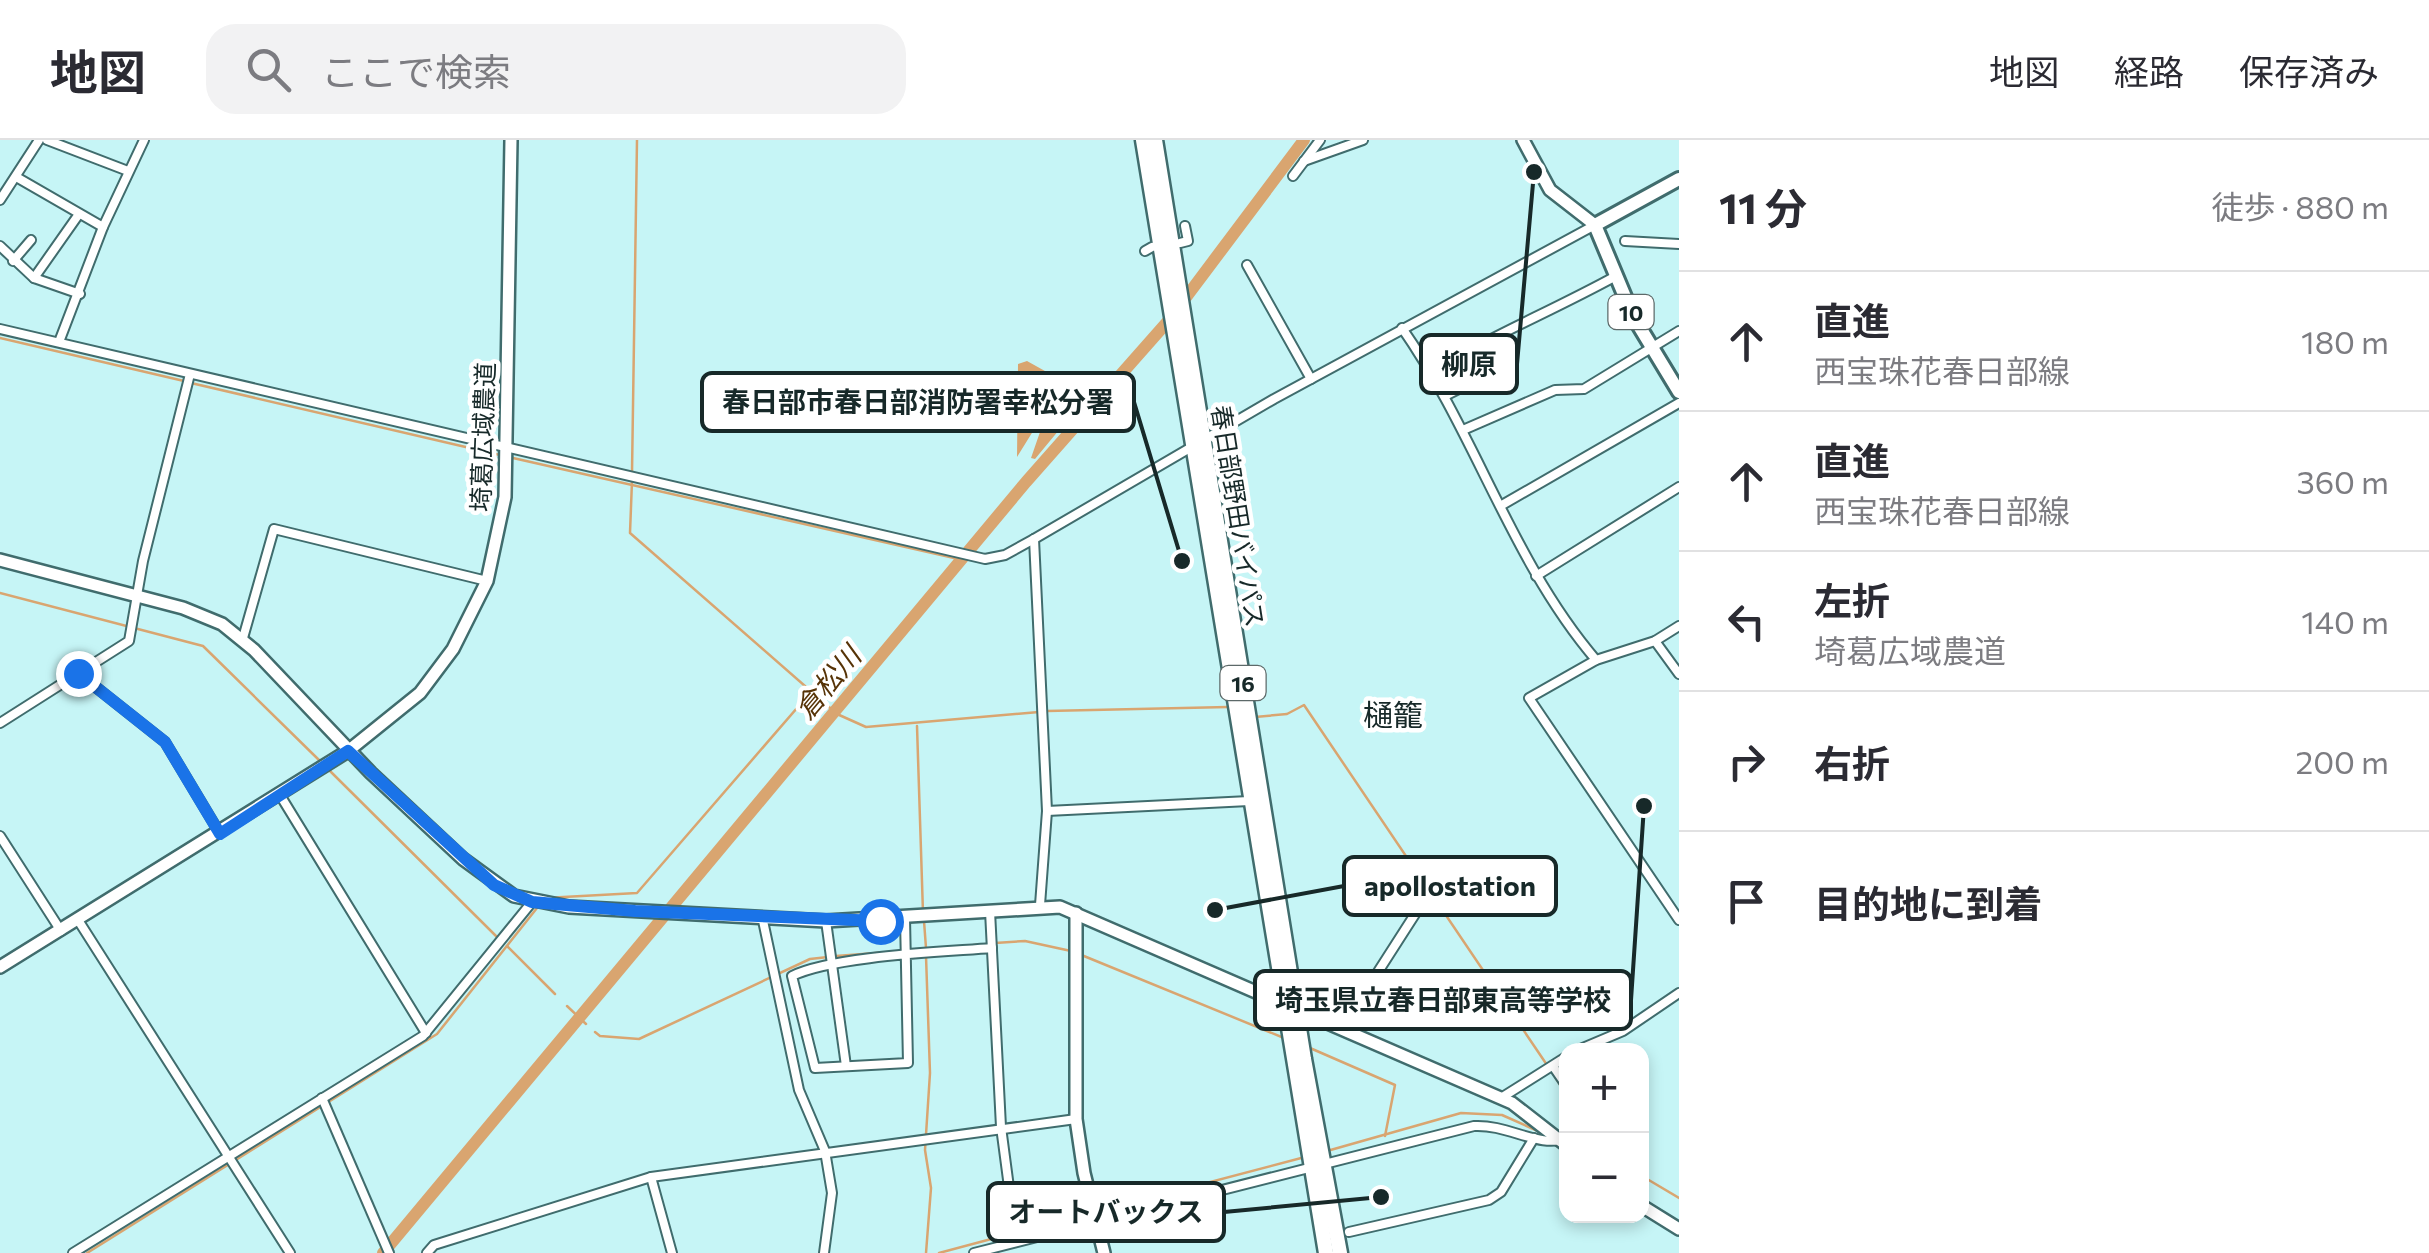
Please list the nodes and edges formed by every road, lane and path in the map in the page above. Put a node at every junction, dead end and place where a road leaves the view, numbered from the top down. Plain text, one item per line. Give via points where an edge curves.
1 (39, 140) edge
2 (47, 140) edge
3 (144, 140) edge
4 (512, 140) edge
5 (1143, 140) edge
6 (1154, 140) edge
7 (1320, 140) edge
8 (1363, 140) edge
9 (1523, 140) edge
10 (1304, 160) junction
11 (128, 171) junction
12 (1293, 176) dead end
13 (18, 178) junction
14 (1679, 179) edge
15 (0, 200) edge
16 (79, 214) junction
17 (1594, 225) junction
18 (1186, 226) dead end
19 (102, 228) junction
20 (32, 240) dead end
21 (1180, 242) dead end
22 (1625, 242) dead end
23 (1679, 244) edge
24 (0, 246) edge
25 (13, 261) junction
26 (1247, 264) dead end
27 (1616, 276) junction
28 (34, 278) junction
29 (1172, 282) junction
30 (80, 294) junction
31 (1402, 328) junction
32 (0, 329) edge
33 (1679, 331) edge
34 (59, 342) junction
35 (1466, 350) junction
36 (1651, 350) junction
37 (1430, 372) junction
38 (190, 374) junction
39 (1311, 379) junction
40 (1679, 392) edge
41 (1444, 396) junction
42 (1679, 403) edge
43 (1464, 430) junction
44 (1197, 444) junction
45 (506, 446) junction
46 (1679, 487) edge
47 (1502, 505) junction
48 (1034, 539) junction
49 (0, 560) edge
50 (1536, 576) junction
51 (488, 581) junction
52 (137, 596) junction
53 (1679, 626) edge
54 (243, 638) junction
55 (1655, 641) junction
56 (1596, 660) junction
57 (78, 673) junction
58 (1679, 674) edge
59 (0, 723) edge
60 (348, 751) junction
61 (280, 794) junction
62 (1249, 800) junction
63 (1047, 810) junction
64 (220, 834) junction
65 (0, 836) edge
66 (1426, 897) dead end
67 (532, 902) junction
68 (1040, 905) junction
69 (990, 912) junction
70 (1076, 913) junction
71 (762, 916) junction
72 (905, 918) junction
73 (78, 920) junction
74 (1679, 920) edge
75 (826, 921) junction
76 (61, 931) junction
77 (992, 948) junction
78 (906, 957) junction
79 (829, 964) junction
80 (0, 968) edge
81 (1679, 993) edge
82 (1290, 1008) junction
83 (426, 1033) junction
84 (1348, 1033) junction
85 (1594, 1043) edge
86 (1559, 1063) edge
87 (846, 1066) junction
88 (1554, 1066) junction
89 (1559, 1074) edge
90 (1501, 1098) junction
91 (325, 1104) junction
92 (1076, 1119) junction
93 (1002, 1127) junction
94 (1559, 1137) edge
95 (1534, 1138) junction
96 (1559, 1138) edge
97 (825, 1151) junction
98 (229, 1158) junction
99 (1317, 1167) junction
100 (651, 1177) junction
101 (1649, 1210) edge
102 (1096, 1220) junction
103 (1679, 1229) edge
104 (1348, 1232) dead end
105 (1016, 1240) junction
106 (73, 1253) edge
107 (290, 1253) edge
108 (390, 1253) edge
109 (426, 1253) edge
110 (672, 1253) edge
111 (824, 1253) edge
112 (974, 1253) edge
113 (1104, 1253) edge
114 (1326, 1253) edge
115 (1340, 1253) edge

1 - 13 street
2 - 11 street
3 - 11 street
4 - 45 main road, 埼葛広域農道
5 - 29 highway, 春日部野田バイパス / 16
6 - 29 highway, 春日部野田バイパス / 16
7 - 10 street
8 - 10 street
9 - 17 main road via 1550,190
10 - 12 street
11 - 19 street
13 - 15 street
13 - 16 street
14 - 17 main road
16 - 19 street
16 - 28 street
17 - 27 main road, 10
17 - 31 street
18 - 21 street via 1188,241
19 - 30 street
20 - 25 street
22 - 23 street
24 - 25 street
25 - 28 street
26 - 39 street
27 - 35 street
27 - 36 main road, 10
28 - 30 street
29 - 44 highway, 春日部野田バイパス / 16
30 - 34 street
31 - 37 street
31 - 39 street
32 - 34 street
33 - 36 street
34 - 38 street
35 - 37 street
35 - 41 street via 1479,379
36 - 40 main road, 10
36 - 43 street via 1584,389 1556,390
37 - 41 street
38 - 45 street
38 - 52 street
39 - 44 street
41 - 43 street
42 - 47 street
43 - 47 street
44 - 48 street
44 - 62 highway, 春日部野田バイパス / 16
44 - 82 highway, 春日部野田バイパス / 16
45 - 48 street via 985,559
45 - 51 main road, 埼葛広域農道 via 501,534
46 - 50 street
47 - 50 street
48 - 63 street
49 - 52 main road
50 - 56 street
51 - 54 street via 274,528
51 - 60 main road, 埼葛広域農道 via 436,672
52 - 54 main road via 202,614
52 - 57 street via 129,641
53 - 55 street
54 - 60 main road
55 - 56 street
55 - 58 street
56 - 74 street via 1529,698
57 - 59 street
57 - 64 street via 165,742
60 - 61 main road, 埼葛広域農道
60 - 67 main road via 494,885
61 - 64 main road, 埼葛広域農道
61 - 83 street
62 - 63 street
62 - 82 highway, 春日部野田バイパス / 16
63 - 68 street
64 - 73 main road, 埼葛広域農道
65 - 76 street
66 - 84 street via 1367,989
67 - 71 main road
67 - 83 street
68 - 69 main road
68 - 70 main road
69 - 72 main road
69 - 77 street
70 - 82 main road
70 - 92 main road
71 - 75 main road
71 - 97 street via 799,1090
72 - 75 main road
72 - 78 street
73 - 76 main road, 埼葛広域農道
73 - 98 street
75 - 79 street
76 - 80 main road, 埼葛広域農道
77 - 78 street
77 - 93 street
78 - 79 street
78 - 87 street via 908,1063
79 - 87 street
79 - 87 street via 792,976 815,1068
81 - 85 street
82 - 84 main road
82 - 99 highway, 春日部野田バイパス / 16
83 - 91 street
84 - 90 main road
86 - 88 street
88 - 89 street
88 - 90 street
90 - 94 main road
91 - 98 street
91 - 108 street
92 - 93 street
92 - 102 main road
93 - 97 street
93 - 105 street
95 - 96 street
95 - 99 street via 1500,1125 1474,1126
95 - 104 street via 1501,1192 1489,1200
97 - 100 street
97 - 111 street via 832,1193
98 - 106 street
98 - 107 street
99 - 102 street
99 - 114 highway, 春日部野田バイパス / 16
99 - 115 highway, 春日部野田バイパス / 16
100 - 109 street via 434,1244
100 - 110 street
101 - 103 main road
102 - 105 street
102 - 113 main road
105 - 112 street

